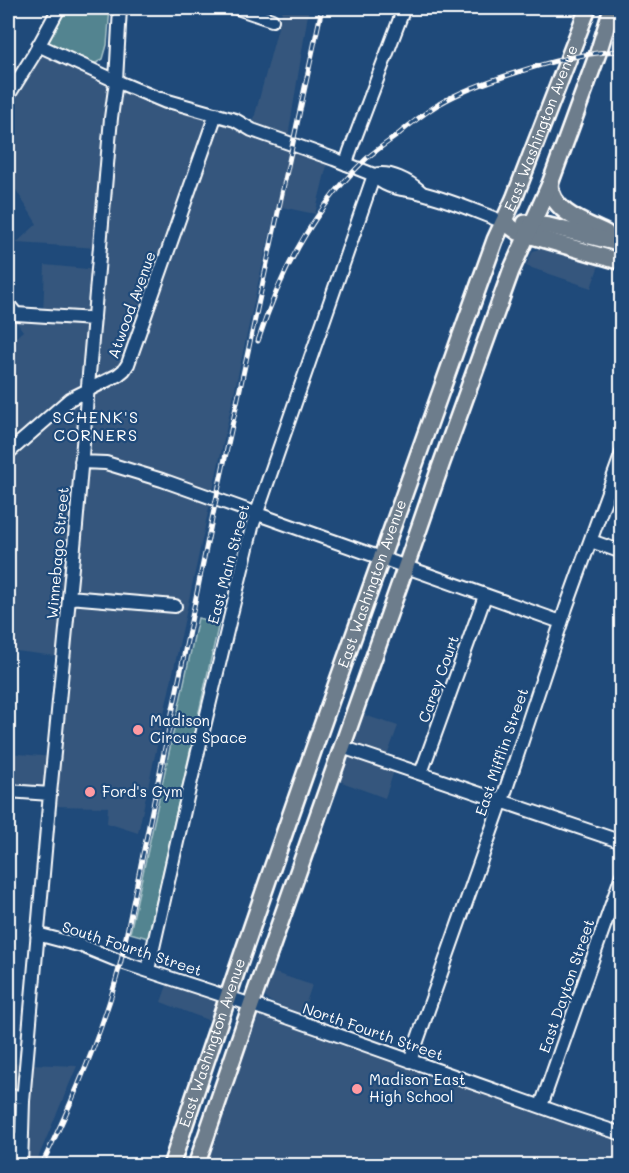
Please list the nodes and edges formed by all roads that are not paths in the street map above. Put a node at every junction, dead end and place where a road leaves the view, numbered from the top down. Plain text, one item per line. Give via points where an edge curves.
1 (52, 8) edge
2 (59, 8) edge
3 (120, 8) edge
4 (237, 8) edge
5 (404, 8) edge
6 (588, 8) edge
7 (612, 8) edge
8 (272, 20) dead end
9 (38, 45) junction
10 (116, 81) junction
11 (8, 84) edge
12 (8, 96) edge
13 (215, 118) junction
14 (346, 164) junction
15 (374, 175) junction
16 (550, 184) junction
17 (504, 222) junction
18 (530, 229) junction
19 (621, 243) edge
20 (621, 262) edge
21 (8, 304) edge
22 (94, 319) junction
23 (88, 390) junction
24 (8, 453) edge
25 (621, 453) edge
26 (81, 462) junction
27 (256, 515) junction
28 (591, 541) junction
29 (621, 552) edge
30 (381, 558) junction
31 (406, 566) junction
32 (485, 596) junction
33 (69, 597) junction
34 (175, 606) dead end
35 (561, 622) junction
36 (342, 747) junction
37 (421, 773) junction
38 (8, 791) edge
39 (50, 794) junction
40 (502, 800) junction
41 (621, 842) edge
42 (621, 875) edge
43 (37, 934) junction
44 (148, 970) junction
45 (227, 997) junction
46 (251, 1005) junction
47 (410, 1061) junction
48 (8, 1096) edge
49 (23, 1099) junction
50 (541, 1106) junction
51 (621, 1134) edge
52 (12, 1166) edge
53 (21, 1166) edge
54 (171, 1166) edge
55 (196, 1166) edge

1 - 11 street
2 - 9 street
3 - 10 street, Winnebago Street
4 - 8 street
5 - 14 street
6 - 17 main road, East Washington Avenue
7 - 16 main road, East Washington Avenue
9 - 10 street
9 - 12 street
10 - 13 street
10 - 22 street, Winnebago Street
13 - 14 street
13 - 23 street, Atwood Avenue via 128,364 118,375
14 - 15 street
15 - 17 street via 403,179 421,192
15 - 27 street, East Main Street
16 - 18 main road, East Washington Avenue
16 - 19 main road via 553,199 561,208
17 - 18 main road via 514,230
17 - 30 main road, East Washington Avenue
18 - 19 main road via 549,225
18 - 20 main road
18 - 31 main road, East Washington Avenue via 501,299
21 - 22 street via 16,314
22 - 23 street, Winnebago Street
23 - 24 street, Atwood Avenue via 70,399
23 - 26 street, Winnebago Street
25 - 28 street, East Mifflin Street
26 - 27 street via 111,464
26 - 33 street, Winnebago Street
27 - 30 street
27 - 44 street, East Main Street
28 - 29 street
28 - 35 street, East Mifflin Street
30 - 31 street
30 - 45 main road, East Washington Avenue
31 - 32 street
31 - 36 main road, East Washington Avenue
32 - 35 street
32 - 37 street, Carey Court
33 - 34 street
33 - 39 street, Winnebago Street
35 - 40 street, East Mifflin Street
36 - 37 street
36 - 46 main road, East Washington Avenue
37 - 40 street
38 - 39 street
39 - 43 street, Winnebago Street
40 - 41 street
40 - 47 street, East Mifflin Street
42 - 50 street, East Dayton Street
43 - 44 street, South Fourth Street
43 - 49 street, Winnebago Street
44 - 45 street, South Fourth Street
45 - 46 street, South Fourth Street
45 - 54 main road, East Washington Avenue
46 - 47 street, North Fourth Street
46 - 55 main road, East Washington Avenue
47 - 50 street, North Fourth Street
48 - 49 street
49 - 52 street, Winnebago Street
49 - 53 street, Winnebago Street
50 - 51 street, North Fourth Street

